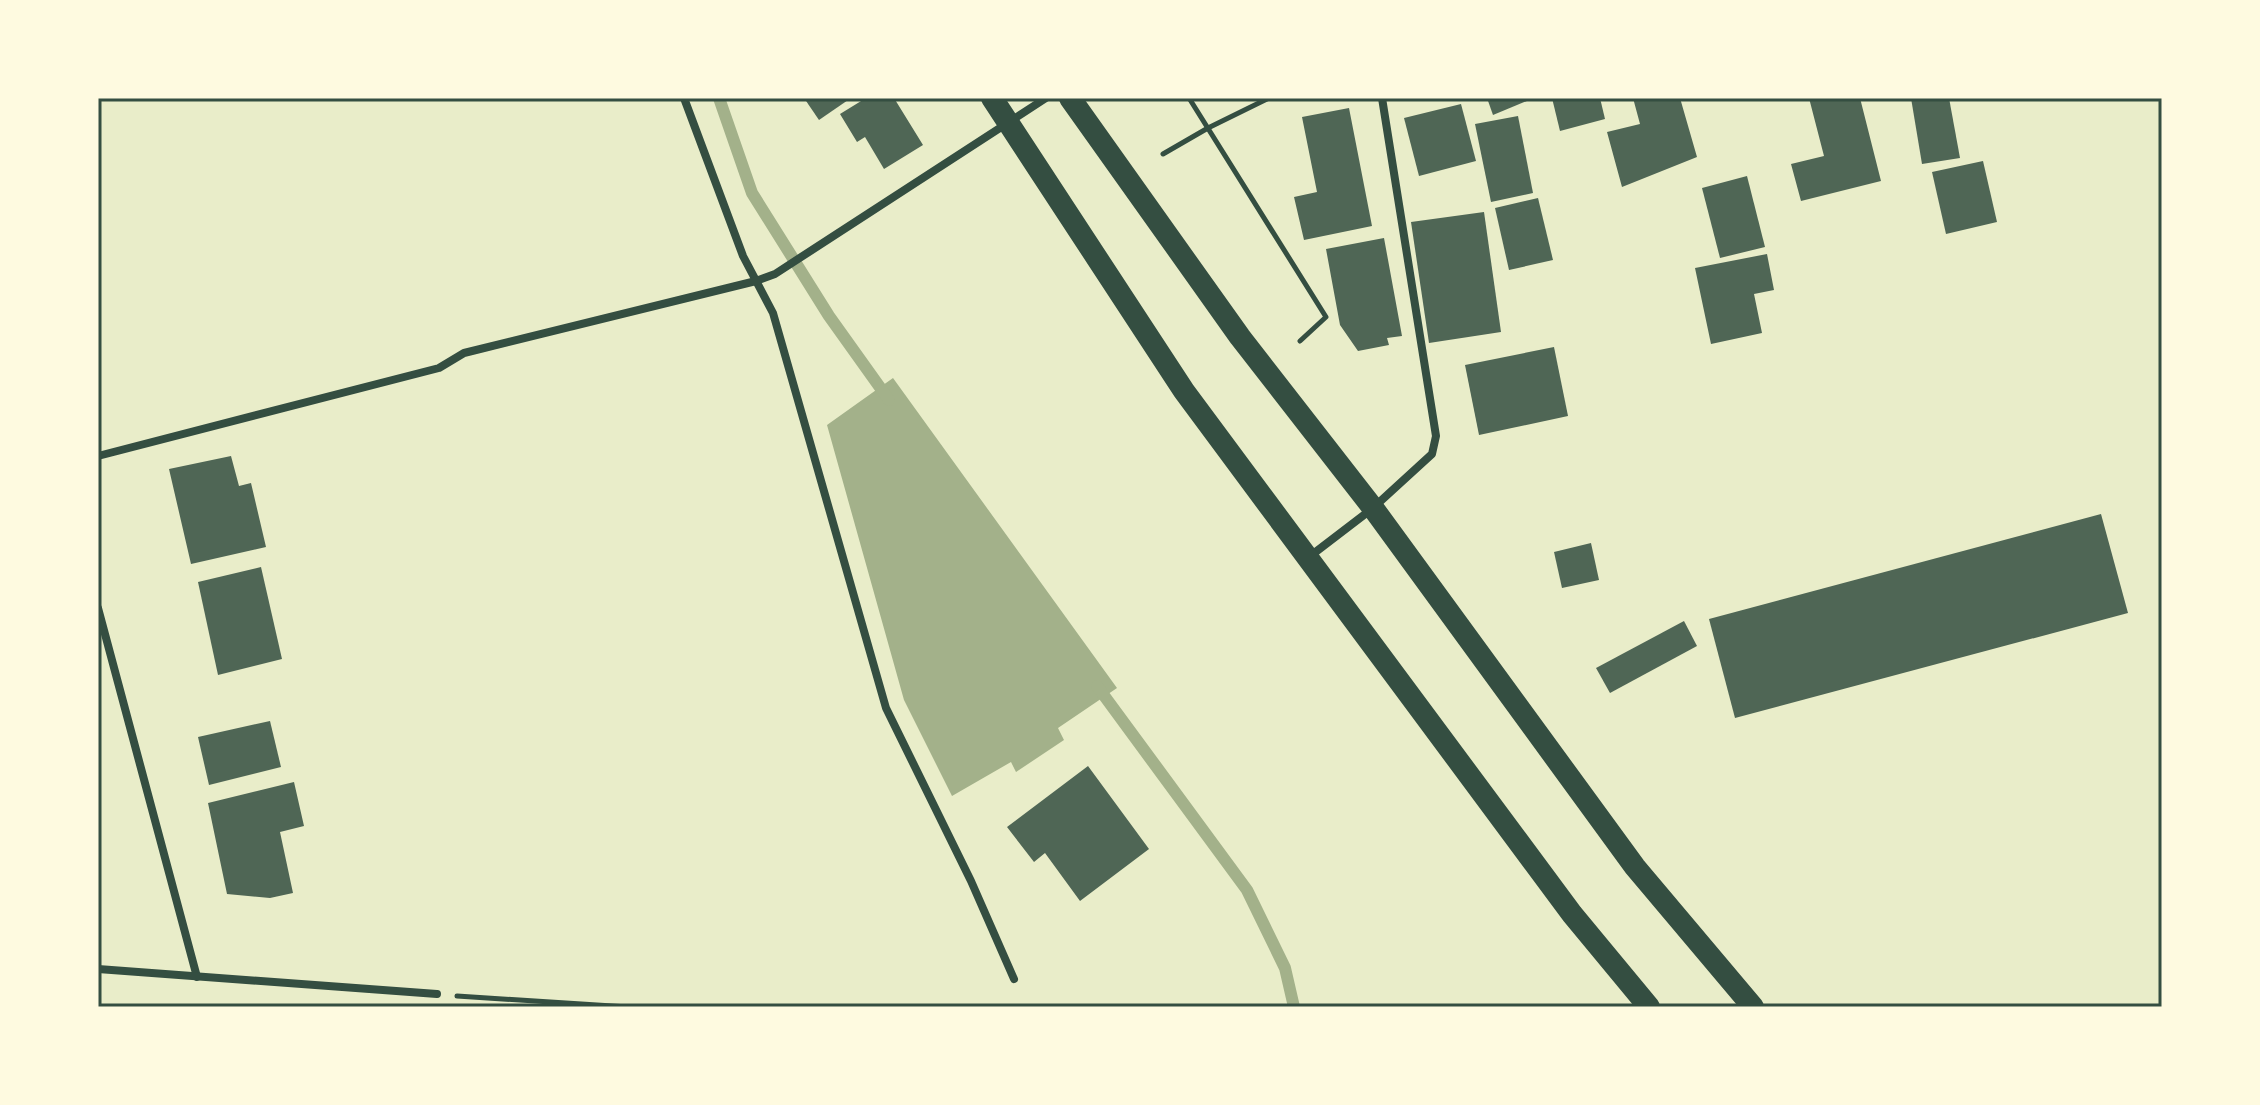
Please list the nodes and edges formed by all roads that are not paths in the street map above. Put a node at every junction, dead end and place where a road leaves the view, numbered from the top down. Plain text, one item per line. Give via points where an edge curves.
1 (684, 98) edge
2 (992, 98) edge
3 (1046, 98) edge
4 (1070, 98) edge
5 (1382, 98) edge
6 (1008, 123) junction
7 (756, 281) junction
8 (98, 456) edge
9 (1373, 508) junction
10 (1308, 558) junction
11 (98, 608) edge
12 (98, 969) edge
13 (197, 977) junction
14 (1014, 979) dead end
15 (437, 994) road end
16 (1649, 1007) edge
17 (1753, 1007) edge

1 - 7 street
2 - 6 highway
3 - 6 street
4 - 9 highway via 1240,337
5 - 9 street via 1436,436 1432,454
6 - 7 street via 775,274
6 - 10 highway via 1184,391
7 - 8 street via 464,353 439,368
7 - 14 street via 773,313 886,708
9 - 10 street
9 - 17 highway via 1635,867
10 - 16 highway via 1572,914
11 - 13 street
12 - 13 street
13 - 15 street

